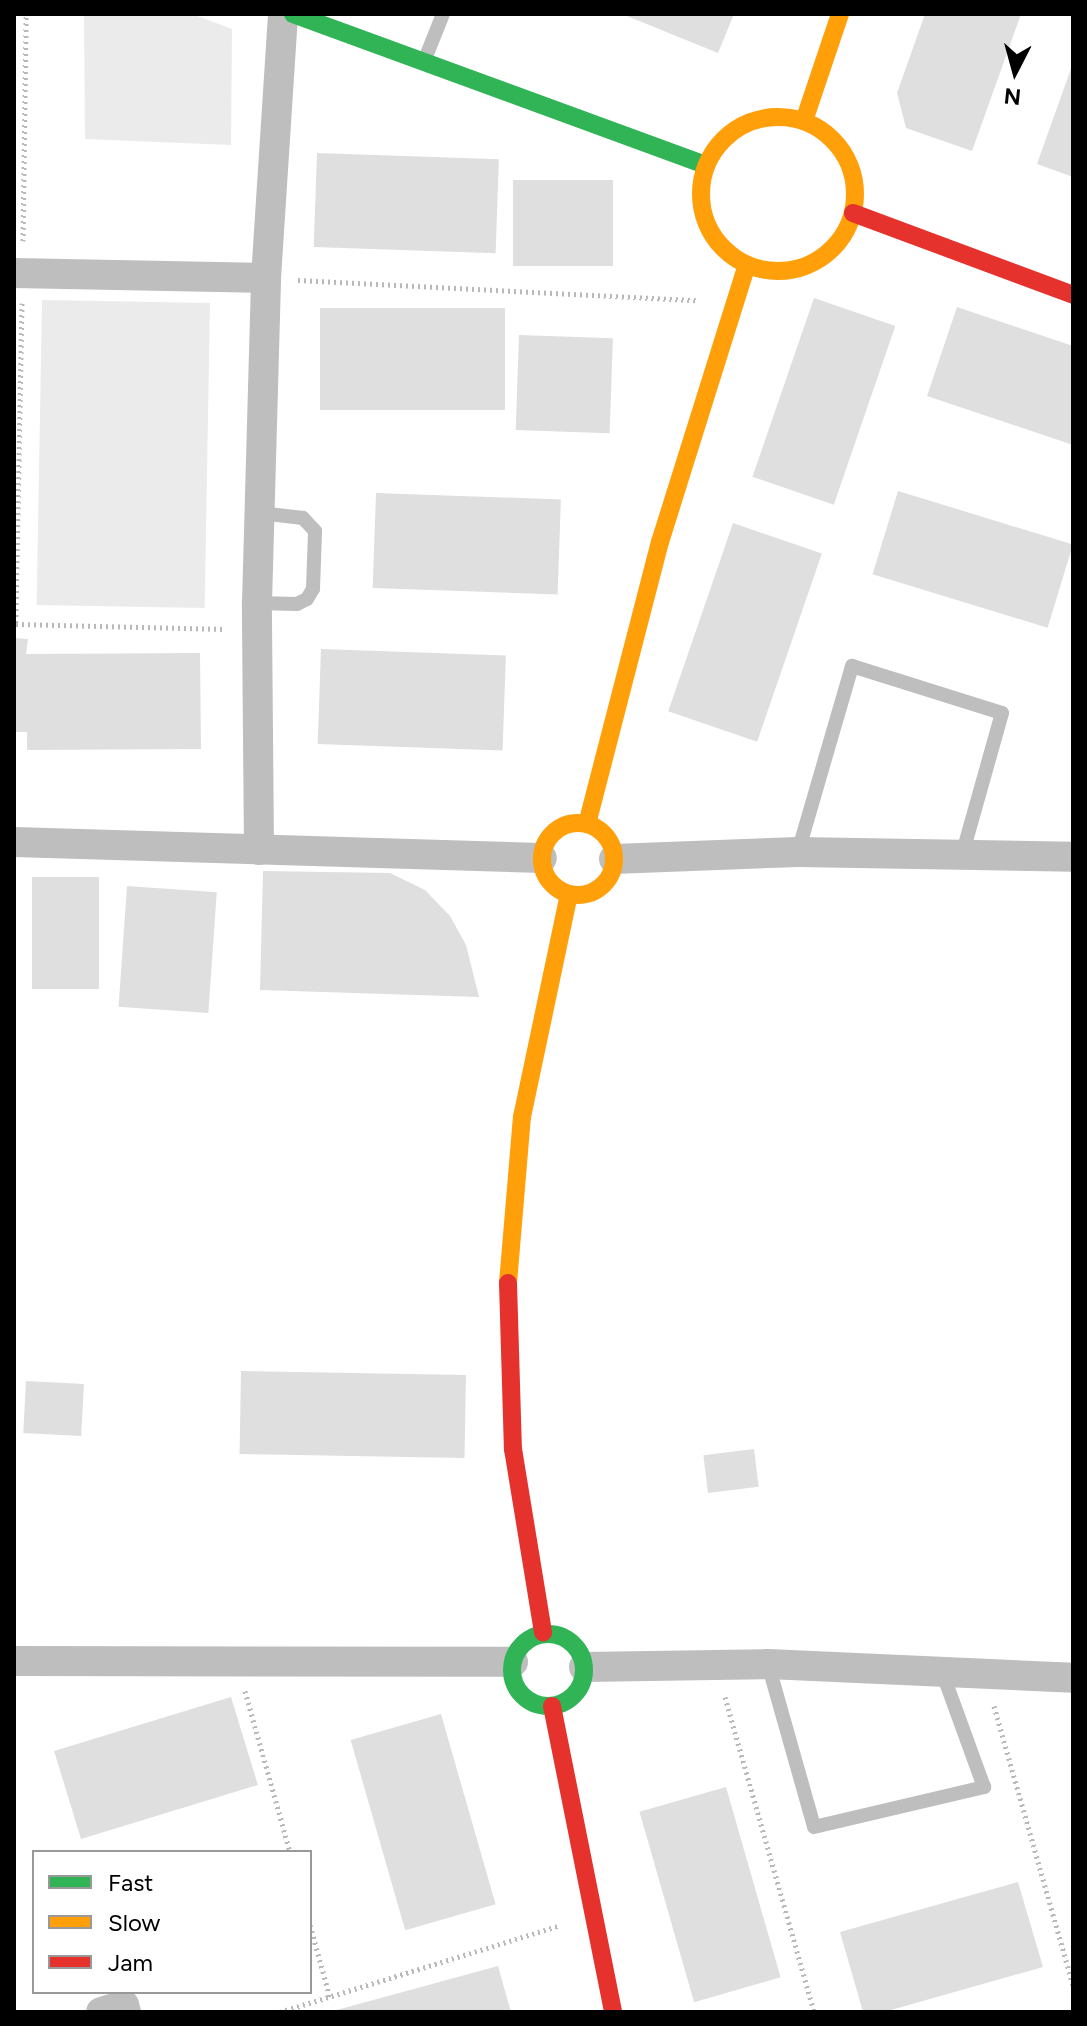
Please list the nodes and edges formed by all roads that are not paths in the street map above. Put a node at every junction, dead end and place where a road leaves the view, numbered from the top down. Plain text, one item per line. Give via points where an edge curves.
1 (283, 14) edge
2 (293, 14) edge
3 (443, 14) edge
4 (840, 14) edge
5 (425, 60) junction
6 (804, 121) junction
7 (706, 165) junction
8 (853, 213) junction
9 (747, 265) junction
10 (18, 273) edge
11 (266, 278) junction
12 (1073, 295) edge
13 (260, 513) junction
14 (257, 616) junction
15 (587, 824) junction
16 (14, 842) edge
17 (259, 850) junction
18 (798, 852) junction
19 (962, 855) junction
20 (1073, 857) edge
21 (542, 858) junction
22 (614, 859) junction
23 (569, 894) junction
24 (543, 1633) junction
25 (14, 1661) edge
26 (513, 1662) junction
27 (768, 1664) junction
28 (584, 1667) junction
29 (941, 1669) junction
30 (1073, 1678) edge
31 (552, 1706) junction
32 (101, 2012) edge
33 (126, 2012) edge
34 (613, 2012) edge

1 - 11 street
2 - 5 street
3 - 5 lane
4 - 6 street
5 - 7 street
6 - 7 street via 780,116 735,128
6 - 8 street via 840,148 851,168
7 - 9 street via 701,200 711,234
8 - 9 street via 842,237 824,256 800,268 773,271
8 - 12 street
9 - 15 street via 660,542
10 - 11 street
11 - 13 street
13 - 14 street
13 - 14 lane via 303,518 315,531 313,589 307,599
14 - 17 street
15 - 21 street via 556,830
15 - 22 street via 604,833
16 - 17 street
17 - 21 street
18 - 19 street
18 - 19 lane via 852,666 1002,713
18 - 22 street
19 - 20 street
21 - 23 street via 546,877
22 - 23 street via 600,887
23 - 24 street via 522,1117 507,1250 513,1449
24 - 26 street via 523,1643
24 - 28 street via 566,1638
25 - 26 street
26 - 31 street via 518,1690 533,1703
27 - 28 street
27 - 29 street
27 - 29 lane via 814,1827 984,1787
28 - 31 street via 576,1693
29 - 30 street
31 - 34 street
32 - 33 street via 124,2005

